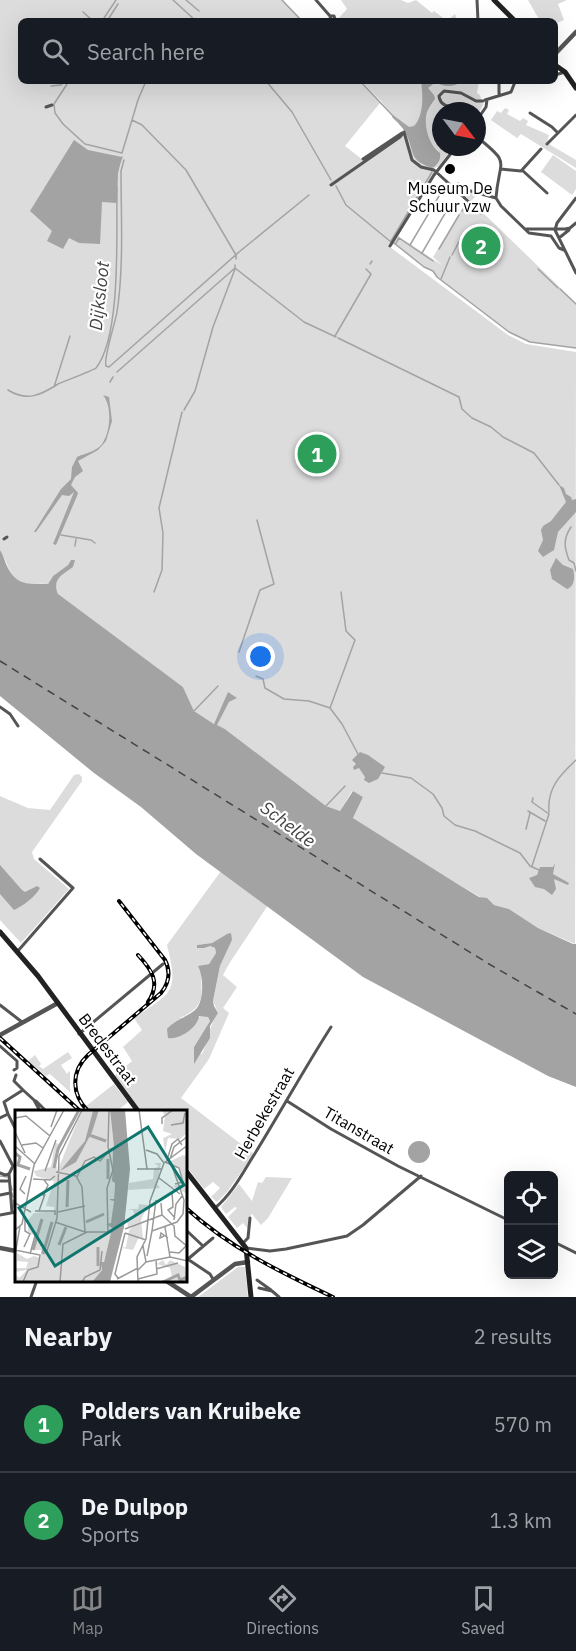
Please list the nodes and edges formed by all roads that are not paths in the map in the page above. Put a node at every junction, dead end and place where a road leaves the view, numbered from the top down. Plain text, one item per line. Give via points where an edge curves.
1 (316, 0) edge
2 (477, 0) edge
3 (494, 0) edge
4 (330, 16) dead end
5 (478, 18) edge
6 (511, 18) edge
7 (576, 32) edge
8 (558, 51) edge
9 (558, 67) edge
10 (565, 72) junction
11 (558, 74) edge
12 (499, 84) edge
13 (514, 84) edge
14 (576, 88) edge
15 (499, 95) junction
16 (485, 100) joint
17 (442, 102) edge
18 (52, 105) dead end
19 (46, 107) dead end
20 (530, 113) dead end
21 (576, 115) edge
22 (404, 132) junction
23 (558, 134) junction
24 (547, 144) dead end
25 (486, 145) edge
26 (541, 149) dead end
27 (448, 156) edge
28 (363, 159) dead end
29 (501, 169) junction
30 (522, 170) junction
31 (436, 171) junction
32 (331, 185) dead end
33 (453, 187) junction
34 (548, 193) dead end
35 (496, 198) junction
36 (576, 198) edge
37 (481, 213) dead end
38 (576, 223) edge
39 (570, 228) junction
40 (525, 229) junction
41 (555, 230) junction
42 (559, 238) junction
43 (390, 246) dead end
44 (564, 250) junction
45 (576, 273) edge
46 (0, 707) edge
47 (18, 726) dead end
48 (40, 859) dead end
49 (0, 932) edge
50 (17, 952) junction
51 (163, 964) dead end
52 (58, 1003) junction
53 (0, 1005) edge
54 (22, 1022) junction
55 (330, 1027) dead end
56 (79, 1034) junction
57 (0, 1035) edge
58 (0, 1047) edge
59 (14, 1070) dead end
60 (16, 1075) dead end
61 (23, 1090) junction
62 (34, 1100) junction
63 (287, 1101) junction
64 (39, 1110) edge
65 (45, 1110) edge
66 (137, 1110) edge
67 (8, 1114) junction
68 (0, 1118) edge
69 (15, 1128) edge
70 (0, 1141) edge
71 (14, 1163) edge
72 (0, 1173) edge
73 (9, 1173) junction
74 (188, 1174) edge
75 (421, 1176) junction
76 (0, 1181) edge
77 (9, 1183) junction
78 (10, 1193) junction
79 (0, 1195) edge
80 (215, 1208) junction
81 (14, 1212) edge
82 (0, 1215) edge
83 (250, 1218) dead end
84 (504, 1219) edge
85 (188, 1232) edge
86 (213, 1238) dead end
87 (558, 1244) edge
88 (203, 1246) junction
89 (245, 1246) junction
90 (0, 1248) edge
91 (15, 1251) edge
92 (576, 1253) edge
93 (188, 1258) edge
94 (188, 1260) edge
95 (248, 1262) junction
96 (213, 1279) junction
97 (257, 1280) dead end
98 (37, 1282) edge
99 (167, 1282) edge
100 (260, 1288) dead end
101 (272, 1291) junction
102 (31, 1297) edge
103 (191, 1297) edge
104 (251, 1297) edge
105 (279, 1297) edge

1 - 4 street
2 - 5 street
3 - 6 main road
7 - 8 street
9 - 10 main road
10 - 11 street
10 - 14 main road
12 - 15 street
13 - 15 street via 512,91
15 - 16 street
16 - 17 street via 444,91 439,96
18 - 19 street
20 - 23 street
21 - 23 street
22 - 28 street
22 - 31 street via 412,160
22 - 32 street
23 - 24 street
25 - 29 street via 499,156
26 - 30 street
27 - 31 street
29 - 30 street
29 - 35 street
30 - 34 street
31 - 33 street
31 - 43 street
33 - 35 street via 458,184
33 - 37 street
35 - 40 street
36 - 41 street
38 - 39 street
39 - 41 street
39 - 42 street
40 - 41 street
40 - 44 street via 551,236
41 - 42 street
42 - 44 street
44 - 45 street
46 - 47 street
48 - 50 street via 73,888
49 - 50 main road, Bredestraat
50 - 52 main road, Bredestraat
51 - 56 street
52 - 54 street
52 - 56 main road, Bredestraat
53 - 54 street
54 - 57 street
55 - 63 street, Herbekestraat
56 - 66 main road, Bredestraat
58 - 59 street via 17,1061
60 - 61 street via 14,1081
61 - 62 street
61 - 67 street via 4,1102
62 - 64 street
62 - 65 street
63 - 75 street, Titanstraat
63 - 80 street, Herbekestraat via 229,1195
67 - 68 street
67 - 69 street
70 - 71 street
71 - 73 street
72 - 73 street
73 - 77 street
74 - 80 main road
75 - 84 street, Titanstraat
75 - 89 street via 347,1236 278,1250
76 - 77 street
77 - 78 street
78 - 79 street
78 - 81 street
80 - 89 main road
81 - 82 street
83 - 89 street
85 - 88 street
86 - 88 street
87 - 92 street
88 - 93 street
89 - 95 main road
90 - 91 street
94 - 96 street
95 - 96 street via 235,1264
95 - 104 main road
96 - 103 street
97 - 101 street
98 - 102 street
99 - 103 street
100 - 101 street
101 - 105 street

